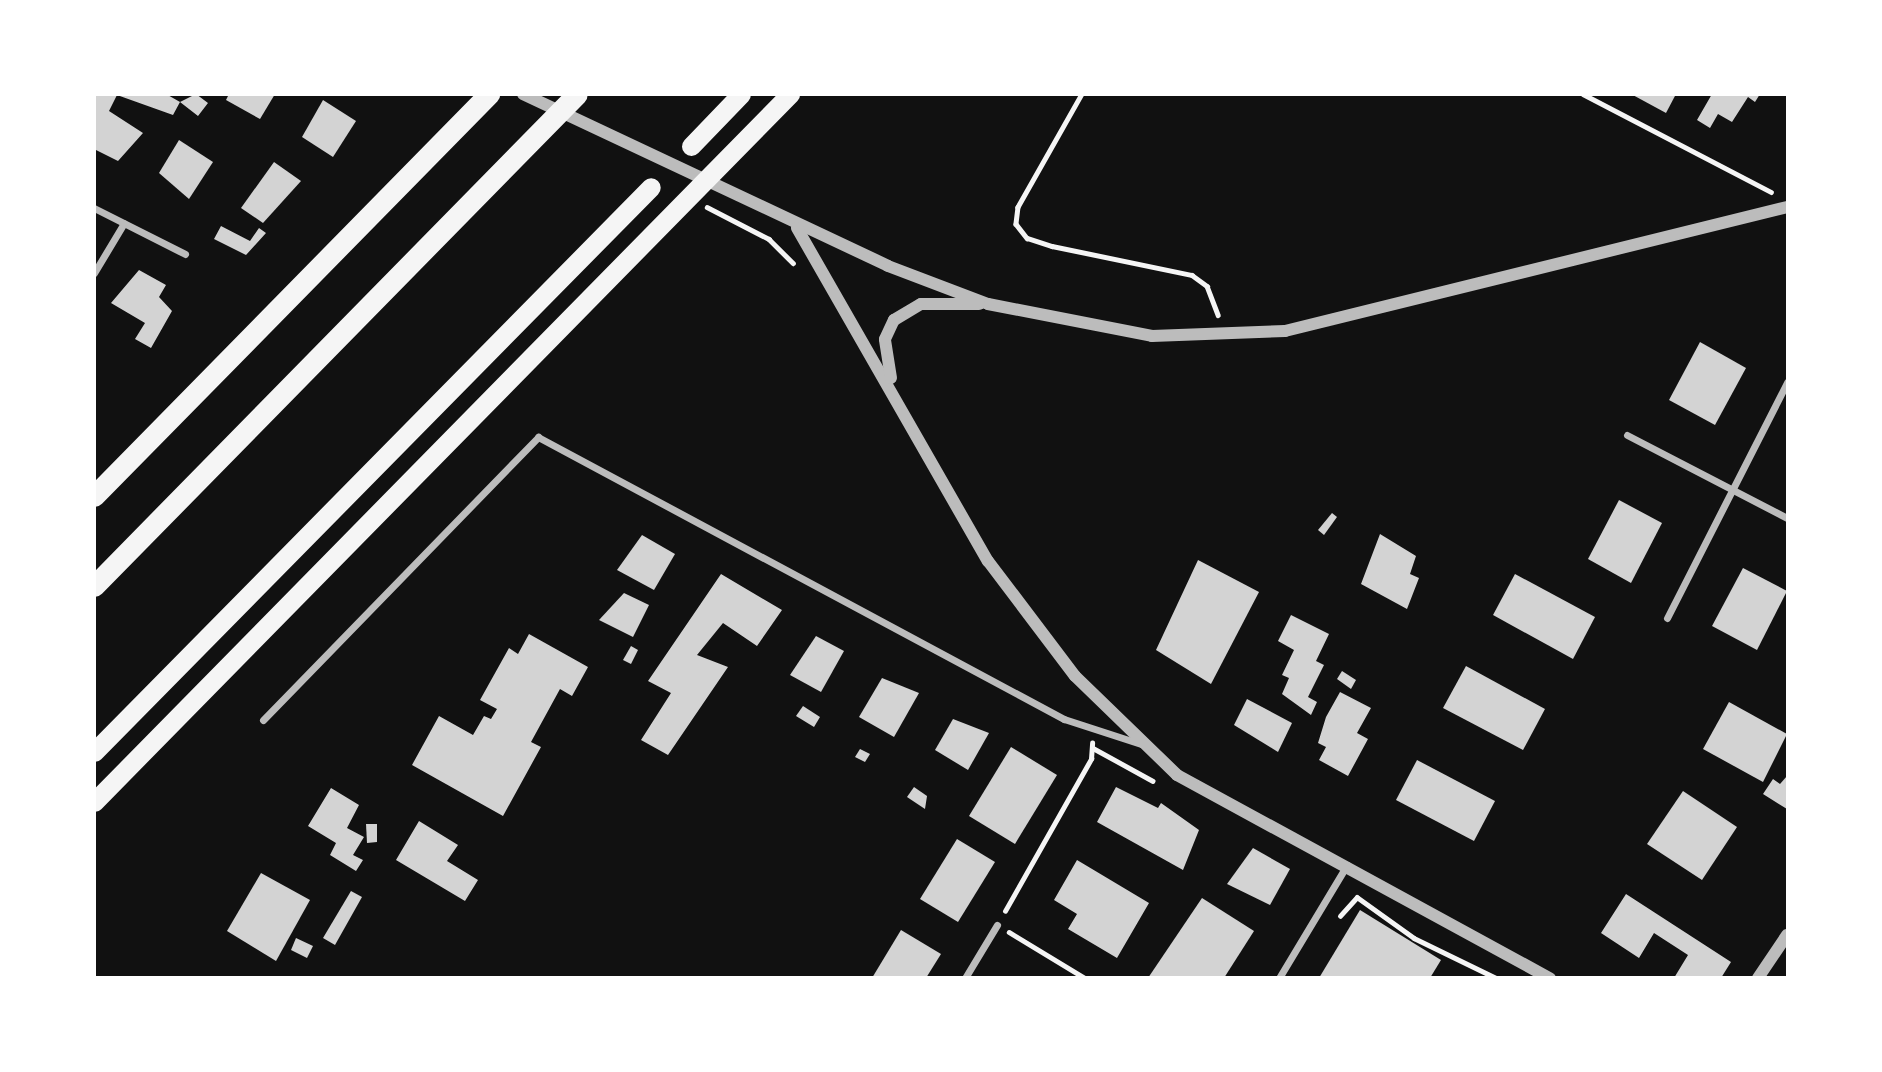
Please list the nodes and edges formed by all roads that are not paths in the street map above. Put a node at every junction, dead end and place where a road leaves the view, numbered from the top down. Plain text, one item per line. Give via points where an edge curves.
1 (489, 94) edge
2 (523, 94) edge
3 (577, 94) edge
4 (741, 94) edge
5 (790, 94) edge
6 (691, 146) dead end
7 (651, 187) dead end
8 (1787, 207) edge
9 (94, 208) edge
10 (124, 223) junction
11 (797, 228) junction
12 (185, 254) dead end
13 (94, 273) edge
14 (988, 304) junction
15 (1787, 382) edge
16 (892, 385) junction
17 (1627, 435) dead end
18 (1732, 488) junction
19 (94, 496) edge
20 (1787, 518) edge
21 (94, 586) edge
22 (1667, 618) dead end
23 (262, 720) dead end
24 (1145, 744) junction
25 (94, 752) edge
26 (94, 802) edge
27 (1347, 865) junction
28 (997, 925) road end
29 (1787, 935) edge
30 (965, 978) edge
31 (1279, 978) edge
32 (1550, 978) edge
33 (1758, 978) edge

1 - 19 highway
2 - 11 street
3 - 21 highway
4 - 6 highway
5 - 26 highway
7 - 25 highway
8 - 14 street via 1285,331 1152,336
9 - 10 street
10 - 12 street
10 - 13 street
11 - 14 street
11 - 16 street
14 - 16 street via 921,304 894,320 885,339
15 - 18 street
16 - 24 street via 988,561 1075,676
17 - 18 street
18 - 20 street
18 - 22 street
23 - 24 street via 538,437 1064,719
24 - 27 street via 1177,775
27 - 31 street
27 - 32 street
28 - 30 street
29 - 33 street

